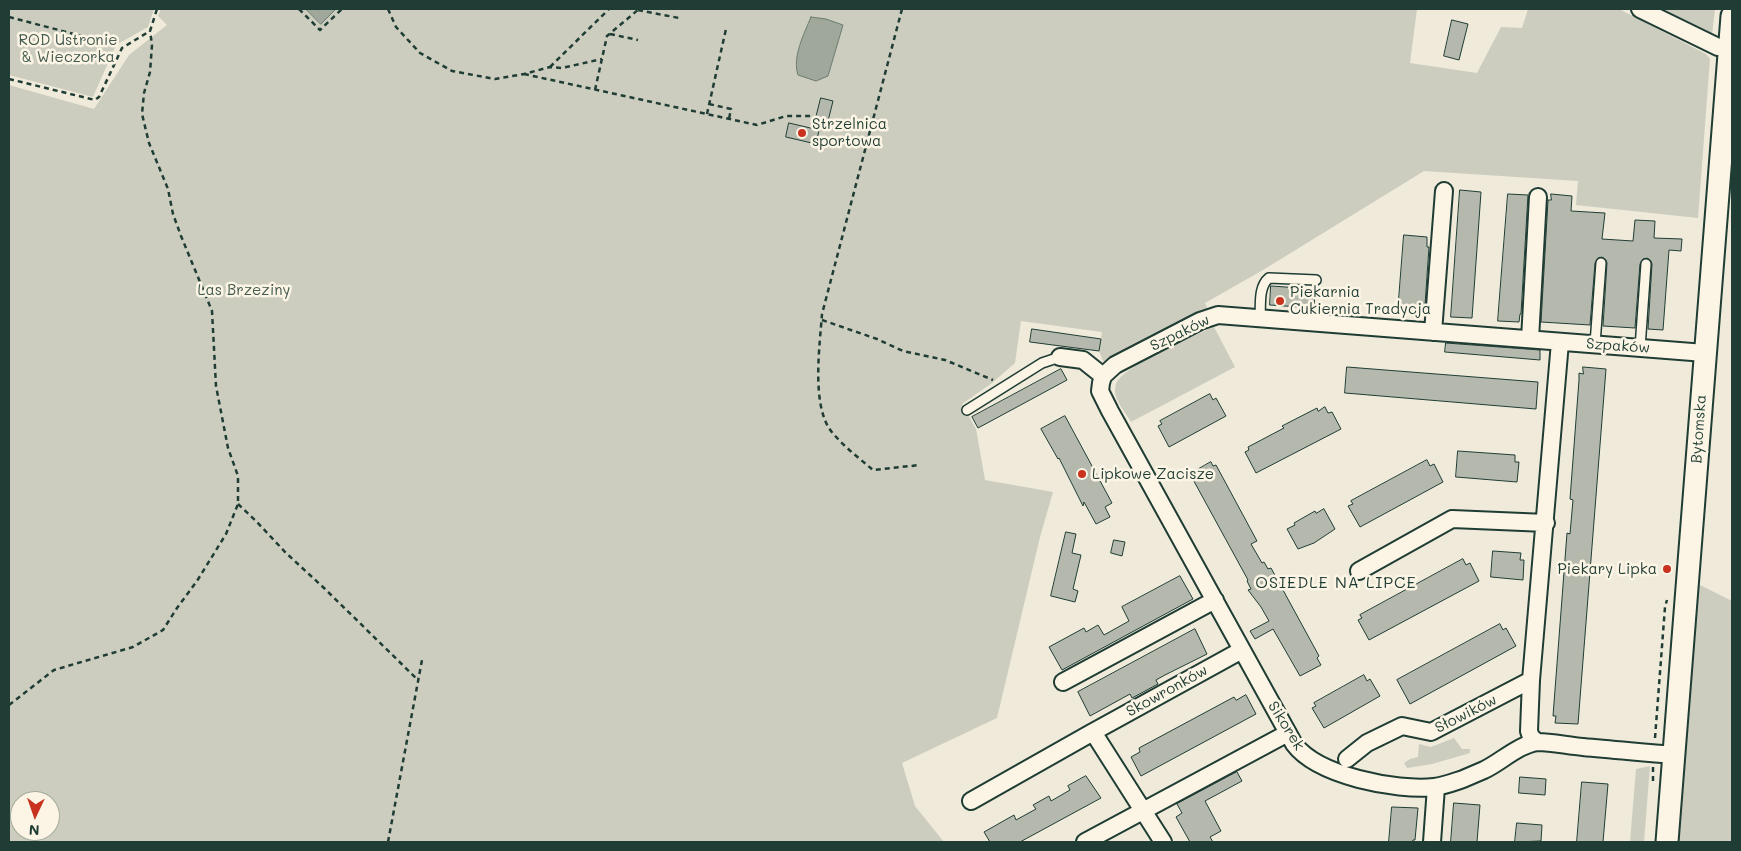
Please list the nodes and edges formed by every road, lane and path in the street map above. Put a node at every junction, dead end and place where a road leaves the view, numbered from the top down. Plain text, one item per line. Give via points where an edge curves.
1 (157, 9) edge
2 (299, 9) edge
3 (342, 9) edge
4 (388, 9) edge
5 (609, 9) edge
6 (638, 9) edge
7 (902, 9) edge
8 (1640, 9) edge
9 (1732, 16) edge
10 (9, 17) edge
11 (679, 18) dead end
12 (726, 29) dead end
13 (150, 31) junction
14 (610, 34) junction
15 (638, 40) dead end
16 (116, 45) dead end
17 (1730, 48) junction
18 (602, 59) junction
19 (550, 67) junction
20 (524, 74) junction
21 (9, 79) edge
22 (595, 90) junction
23 (710, 104) junction
24 (706, 114) junction
25 (814, 116) dead end
26 (729, 119) junction
27 (1444, 191) dead end
28 (1538, 197) dead end
29 (1601, 263) dead end
30 (1646, 264) dead end
31 (1316, 280) dead end
32 (1260, 318) junction
33 (822, 320) junction
34 (1433, 332) junction
35 (1530, 339) junction
36 (1560, 342) junction
37 (1595, 344) junction
38 (1640, 348) junction
39 (1705, 353) junction
40 (1060, 356) joint
41 (1103, 376) junction
42 (1006, 386) junction
43 (967, 410) dead end
44 (920, 465) dead end
45 (238, 504) junction
46 (1546, 524) junction
47 (1359, 570) dead end
48 (1215, 600) junction
49 (1242, 650) junction
50 (422, 660) dead end
51 (1532, 680) junction
52 (418, 681) junction
53 (1063, 682) dead end
54 (9, 705) edge
55 (1093, 732) junction
56 (1288, 733) junction
57 (1537, 742) junction
58 (1674, 755) junction
59 (1347, 759) dead end
60 (1436, 787) junction
61 (971, 801) dead end
62 (1142, 811) junction
63 (388, 842) edge
64 (1085, 842) edge
65 (1163, 842) edge
66 (1432, 842) edge
67 (1667, 842) edge

1 - 13 path
2 - 3 path via 320,30
4 - 20 path via 396,27 420,53 452,71 495,79
5 - 19 path
6 - 11 path
6 - 14 path
7 - 33 path
8 - 17 street via 1718,48
9 - 17 street, Bytomska
10 - 16 path
12 - 23 path
13 - 21 path via 122,48 95,100
13 - 45 path via 150,72 142,114 181,236 212,311 216,386 228,448 238,476
14 - 15 path
14 - 18 path
17 - 39 street, Bytomska
18 - 19 path via 562,68
18 - 22 path
19 - 20 path
20 - 22 path
22 - 24 path
23 - 24 path
23 - 26 path via 732,109
24 - 26 path
25 - 26 path via 786,116 757,125
27 - 34 street
28 - 35 street
29 - 37 lane
30 - 38 lane
31 - 32 lane via 1269,278 1262,289
32 - 34 street, Szpaków
32 - 41 street, Szpaków via 1218,315 1208,318 1115,365
33 - 42 path via 903,351 945,360
33 - 44 path via 818,365 822,409 830,430 873,470
34 - 35 street, Szpaków
35 - 36 street, Szpaków
36 - 37 street, Szpaków
36 - 46 street
37 - 38 street, Szpaków
38 - 39 street, Szpaków
39 - 58 street, Bytomska
40 - 41 street via 1083,360
40 - 42 lane via 1042,363
41 - 48 street, Sikorek via 1100,391
42 - 43 lane
45 - 52 path
45 - 54 path via 226,534 163,630 132,647 54,670
46 - 47 street via 1452,519
46 - 51 street
48 - 49 street, Sikorek
48 - 53 street
49 - 55 street, Skowronków
49 - 56 street, Sikorek
50 - 52 path
51 - 57 street via 1529,731
51 - 59 street, Słowików via 1431,732 1402,726 1367,743
52 - 63 path
55 - 61 street, Skowronków
55 - 62 street
56 - 60 street, Sikorek via 1299,752 1328,769 1374,782 1416,788
56 - 62 street
57 - 58 street, Sikorek
57 - 60 street, Sikorek via 1513,751 1485,769
58 - 67 street, Bytomska
60 - 66 street
62 - 64 street
62 - 65 street

